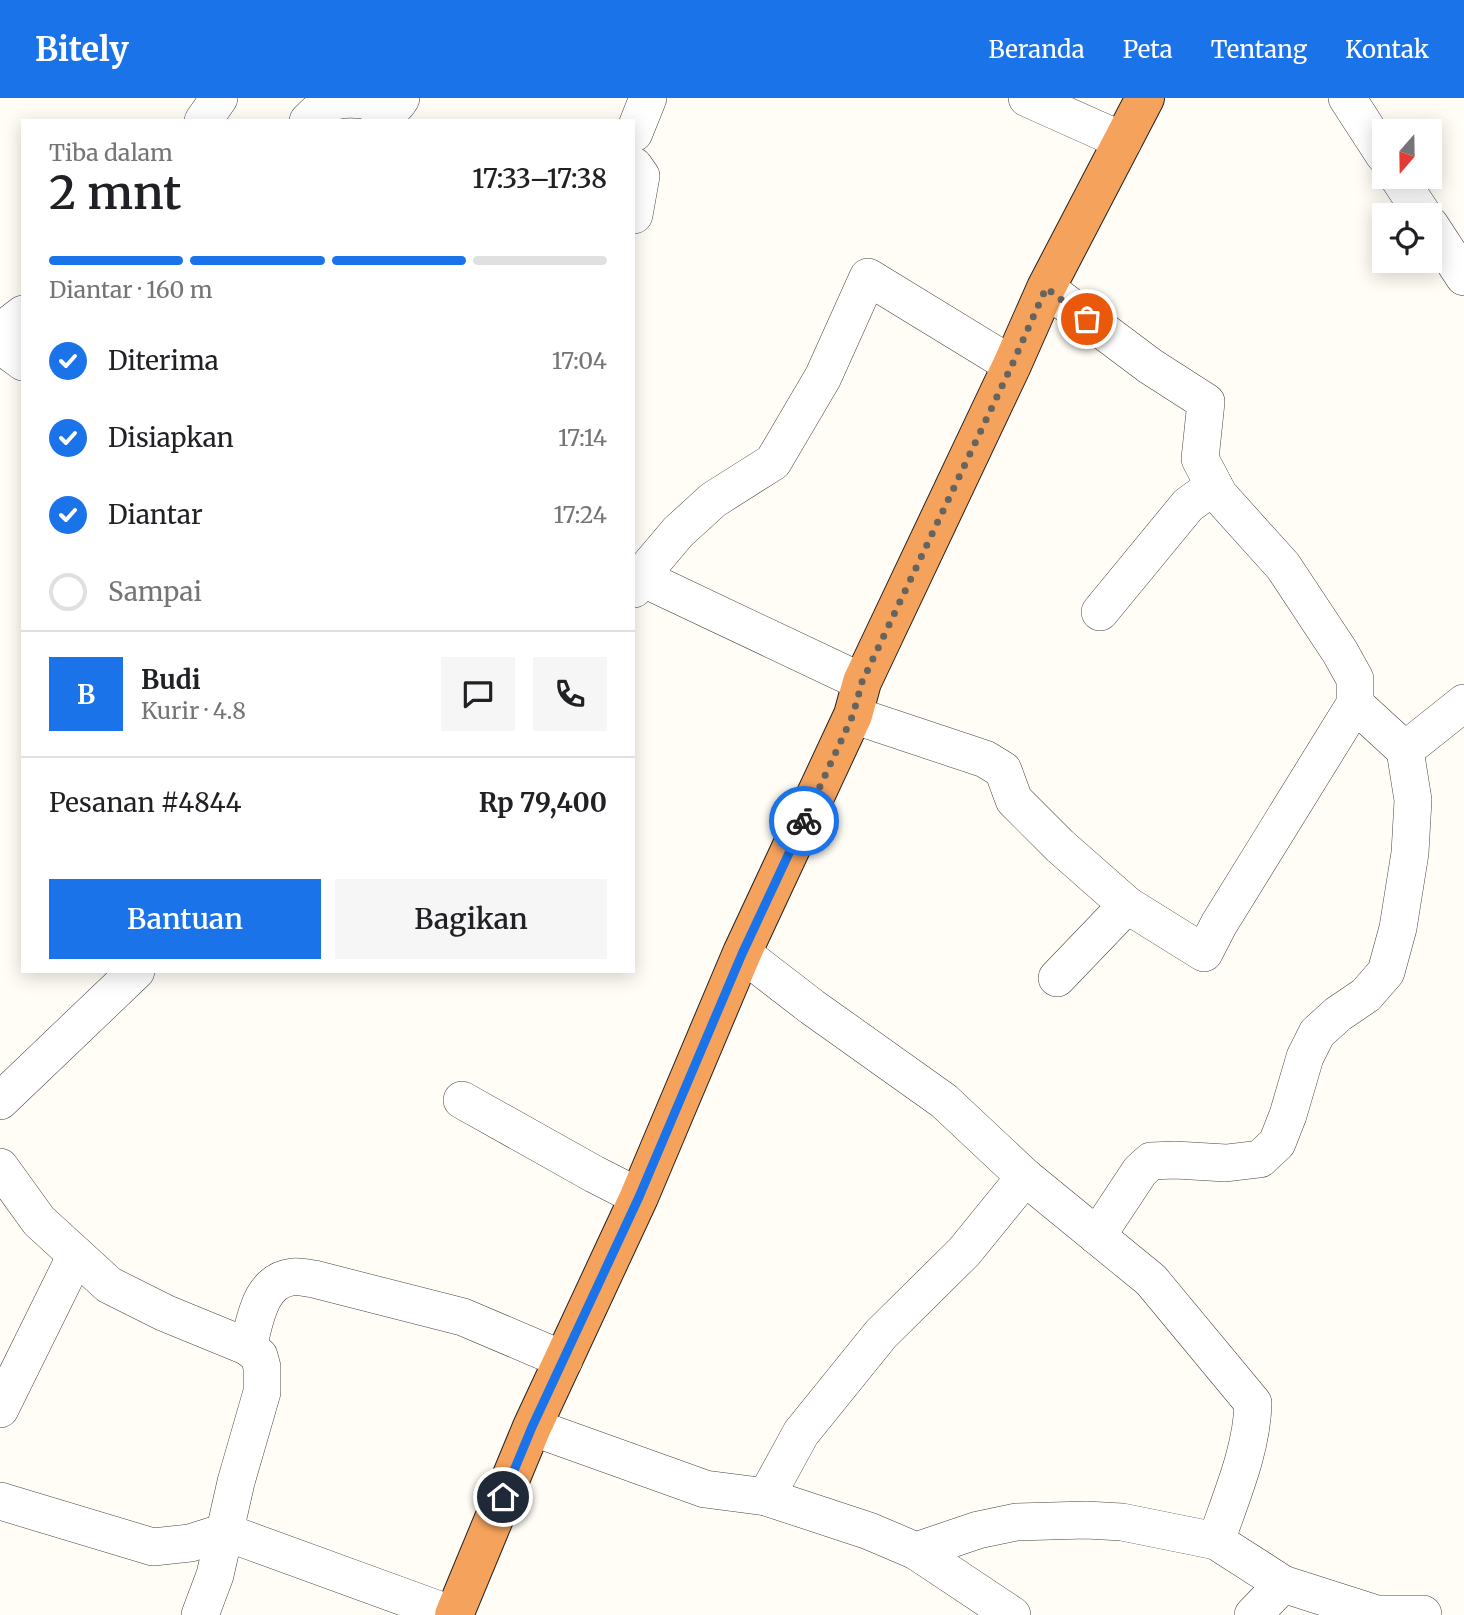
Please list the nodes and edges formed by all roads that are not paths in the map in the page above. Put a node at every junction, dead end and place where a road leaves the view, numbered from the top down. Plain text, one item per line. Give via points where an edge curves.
1 (219, 98) edge
2 (401, 98) edge
3 (648, 98) edge
4 (1027, 98) edge
5 (1145, 98) edge
6 (1347, 98) edge
7 (204, 119) edge
8 (310, 119) edge
9 (635, 130) edge
10 (1372, 137) edge
11 (1123, 141) junction
12 (635, 167) edge
13 (635, 209) edge
14 (1442, 239) edge
15 (1460, 260) edge
16 (1046, 288) junction
17 (21, 316) edge
18 (0, 332) edge
19 (0, 345) edge
20 (21, 361) edge
21 (1012, 365) junction
22 (1214, 486) junction
23 (637, 583) edge
24 (1100, 612) dead end
25 (857, 699) junction
26 (1464, 703) edge
27 (1355, 704) junction
28 (1405, 750) junction
29 (1127, 905) junction
30 (742, 954) junction
31 (134, 973) edge
32 (1057, 978) dead end
33 (462, 1100) dead end
34 (0, 1101) edge
35 (0, 1167) edge
36 (1025, 1177) junction
37 (639, 1197) junction
38 (1097, 1236) junction
39 (76, 1255) junction
40 (248, 1347) junction
41 (564, 1360) junction
42 (0, 1409) edge
43 (532, 1427) junction
44 (766, 1497) junction
45 (0, 1501) edge
46 (225, 1532) junction
47 (1216, 1541) junction
48 (916, 1551) junction
49 (1283, 1584) junction
50 (1423, 1614) edge
51 (200, 1615) edge
52 (454, 1615) edge
53 (1012, 1615) edge
54 (1253, 1615) edge

1 - 7 street
2 - 8 street via 390,109 364,100 333,101
3 - 9 street
4 - 11 street
5 - 11 highway
6 - 10 street
11 - 16 highway
12 - 13 street via 641,176
14 - 15 street
16 - 21 highway
16 - 22 street via 1206,402 1200,459
17 - 18 street
19 - 20 street
21 - 23 street via 868,277 823,377 773,462 713,500 678,532
21 - 25 highway
22 - 24 street via 1188,505
22 - 27 street via 1283,566 1340,652 1355,679
23 - 25 street
25 - 29 street via 1003,770 1014,800
25 - 30 highway
26 - 28 street
27 - 28 street
27 - 29 street via 1204,953
28 - 38 street via 1413,800 1410,853 1386,972 1366,995 1317,1033 1276,1143 1260,1159 1151,1161
29 - 32 street
30 - 36 street via 944,1101
30 - 37 highway
31 - 34 street
33 - 37 street
35 - 39 street via 39,1221
36 - 38 street
36 - 44 street via 964,1252 881,1334 809,1423
37 - 41 highway
38 - 47 street via 1151,1280 1253,1403 1247,1448
39 - 40 street via 109,1285
39 - 42 street
40 - 41 street via 261,1300 272,1286 290,1277 463,1317
40 - 46 street via 259,1356 262,1392
41 - 43 highway
43 - 44 street via 705,1489
43 - 52 highway
44 - 48 street
45 - 46 street via 153,1546 190,1543
46 - 51 street
46 - 52 street
47 - 48 street via 1122,1522 1016,1522
47 - 49 street
48 - 53 street
49 - 50 street via 1377,1614
49 - 54 street

